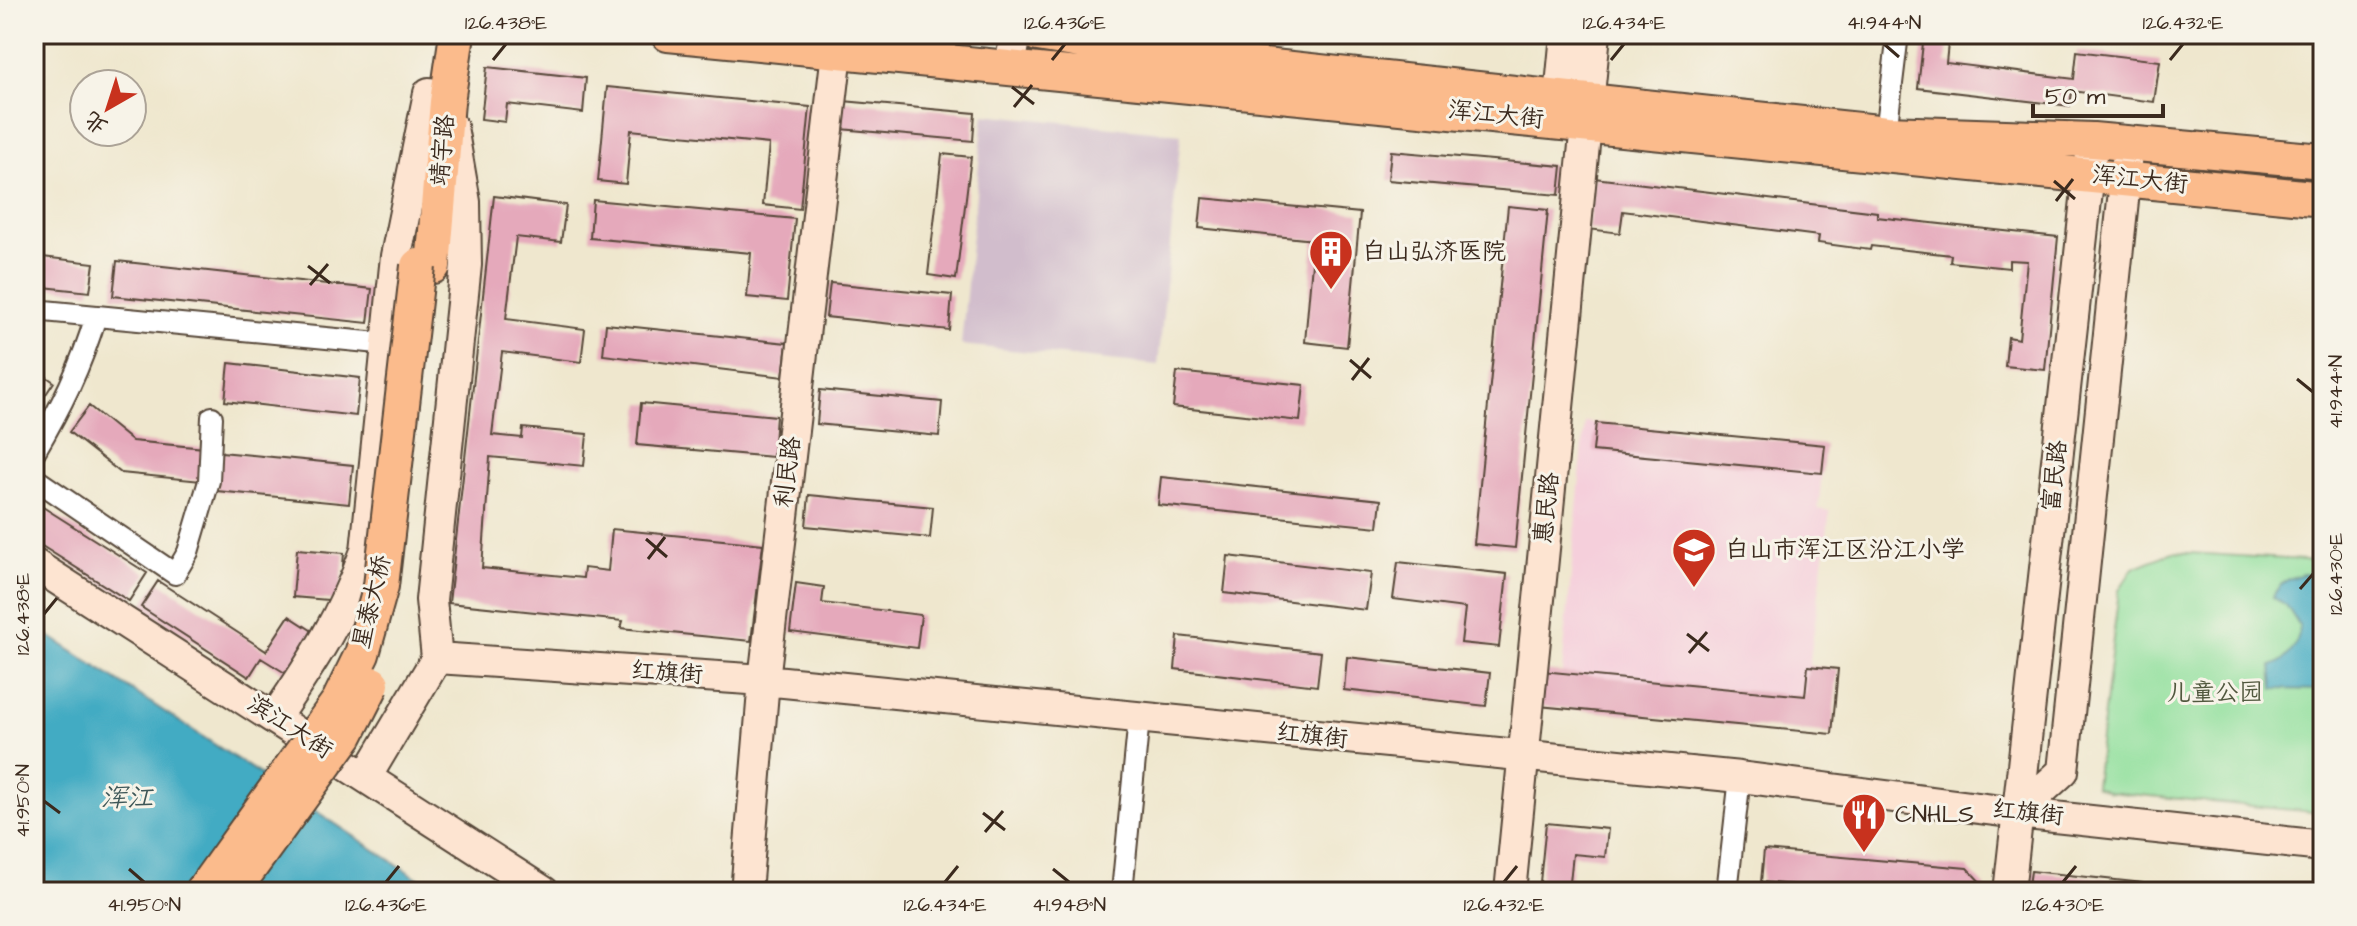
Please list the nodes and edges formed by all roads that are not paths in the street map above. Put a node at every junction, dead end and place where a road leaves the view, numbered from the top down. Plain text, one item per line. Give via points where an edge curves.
1 (434, 34) edge
2 (457, 34) edge
3 (668, 34) edge
4 (1038, 34) edge
5 (1566, 34) edge
6 (1595, 34) edge
7 (1898, 34) edge
8 (1013, 50) edge
9 (837, 52) junction
10 (438, 98) junction
11 (1578, 107) junction
12 (2093, 140) junction
13 (2129, 143) junction
14 (1884, 145) junction
15 (2323, 161) edge
16 (2089, 174) junction
17 (2124, 178) junction
18 (2323, 199) edge
19 (426, 266) junction
20 (34, 310) edge
21 (96, 316) junction
22 (389, 344) junction
23 (212, 417) dead end
24 (34, 453) edge
25 (34, 478) edge
26 (34, 564) edge
27 (437, 658) junction
28 (764, 680) junction
29 (275, 717) junction
30 (1139, 718) junction
31 (1522, 757) junction
32 (366, 777) junction
33 (1740, 777) junction
34 (2017, 813) junction
35 (2323, 846) edge
36 (202, 892) edge
37 (232, 892) edge
38 (544, 892) edge
39 (746, 892) edge
40 (1122, 892) edge
41 (1510, 892) edge
42 (1727, 892) edge
43 (2009, 892) edge

1 - 10 main road, 靖宇路
2 - 10 main road, 靖宇路
3 - 9 main road, 浑江大街
4 - 11 main road, 浑江大街 via 1172,47
5 - 11 street, 惠民路
6 - 11 street, 惠民路
7 - 14 street
8 - 9 main road, 浑江大街
8 - 11 main road, 浑江大街
9 - 28 street, 利民路
10 - 19 main road, 靖宇路
10 - 22 street via 396,256
10 - 27 street via 465,202 466,265 431,600
11 - 14 main road, 浑江大街
11 - 31 street, 惠民路
12 - 13 main road, 浑江大街
12 - 14 main road, 浑江大街
12 - 16 street, 富民路
13 - 15 main road, 浑江大街
13 - 17 street, 富民路
14 - 16 main road, 浑江大街
16 - 17 main road, 浑江大街
16 - 34 street, 富民路
17 - 18 main road, 浑江大街
17 - 34 street, 富民路 via 2063,771
19 - 36 main road, 星泰大桥, bridge via 381,586 362,654 339,701
19 - 37 main road, 星泰大桥, bridge via 398,589 383,658 346,735
20 - 21 street
21 - 22 street
21 - 24 street via 83,361
22 - 29 street via 366,551 321,650
23 - 25 street via 209,481 188,552 175,574
26 - 29 street, 滨江大街
27 - 28 street, 红旗街
27 - 32 street
28 - 30 street, 红旗街
28 - 39 street, 利民路
29 - 32 street, 滨江大街
30 - 31 street, 红旗街
30 - 40 street
31 - 33 street, 红旗街
31 - 41 street, 惠民路
32 - 38 street, 滨江大街
33 - 34 street, 红旗街
33 - 42 street
34 - 35 street, 红旗街
34 - 43 street, 富民路

